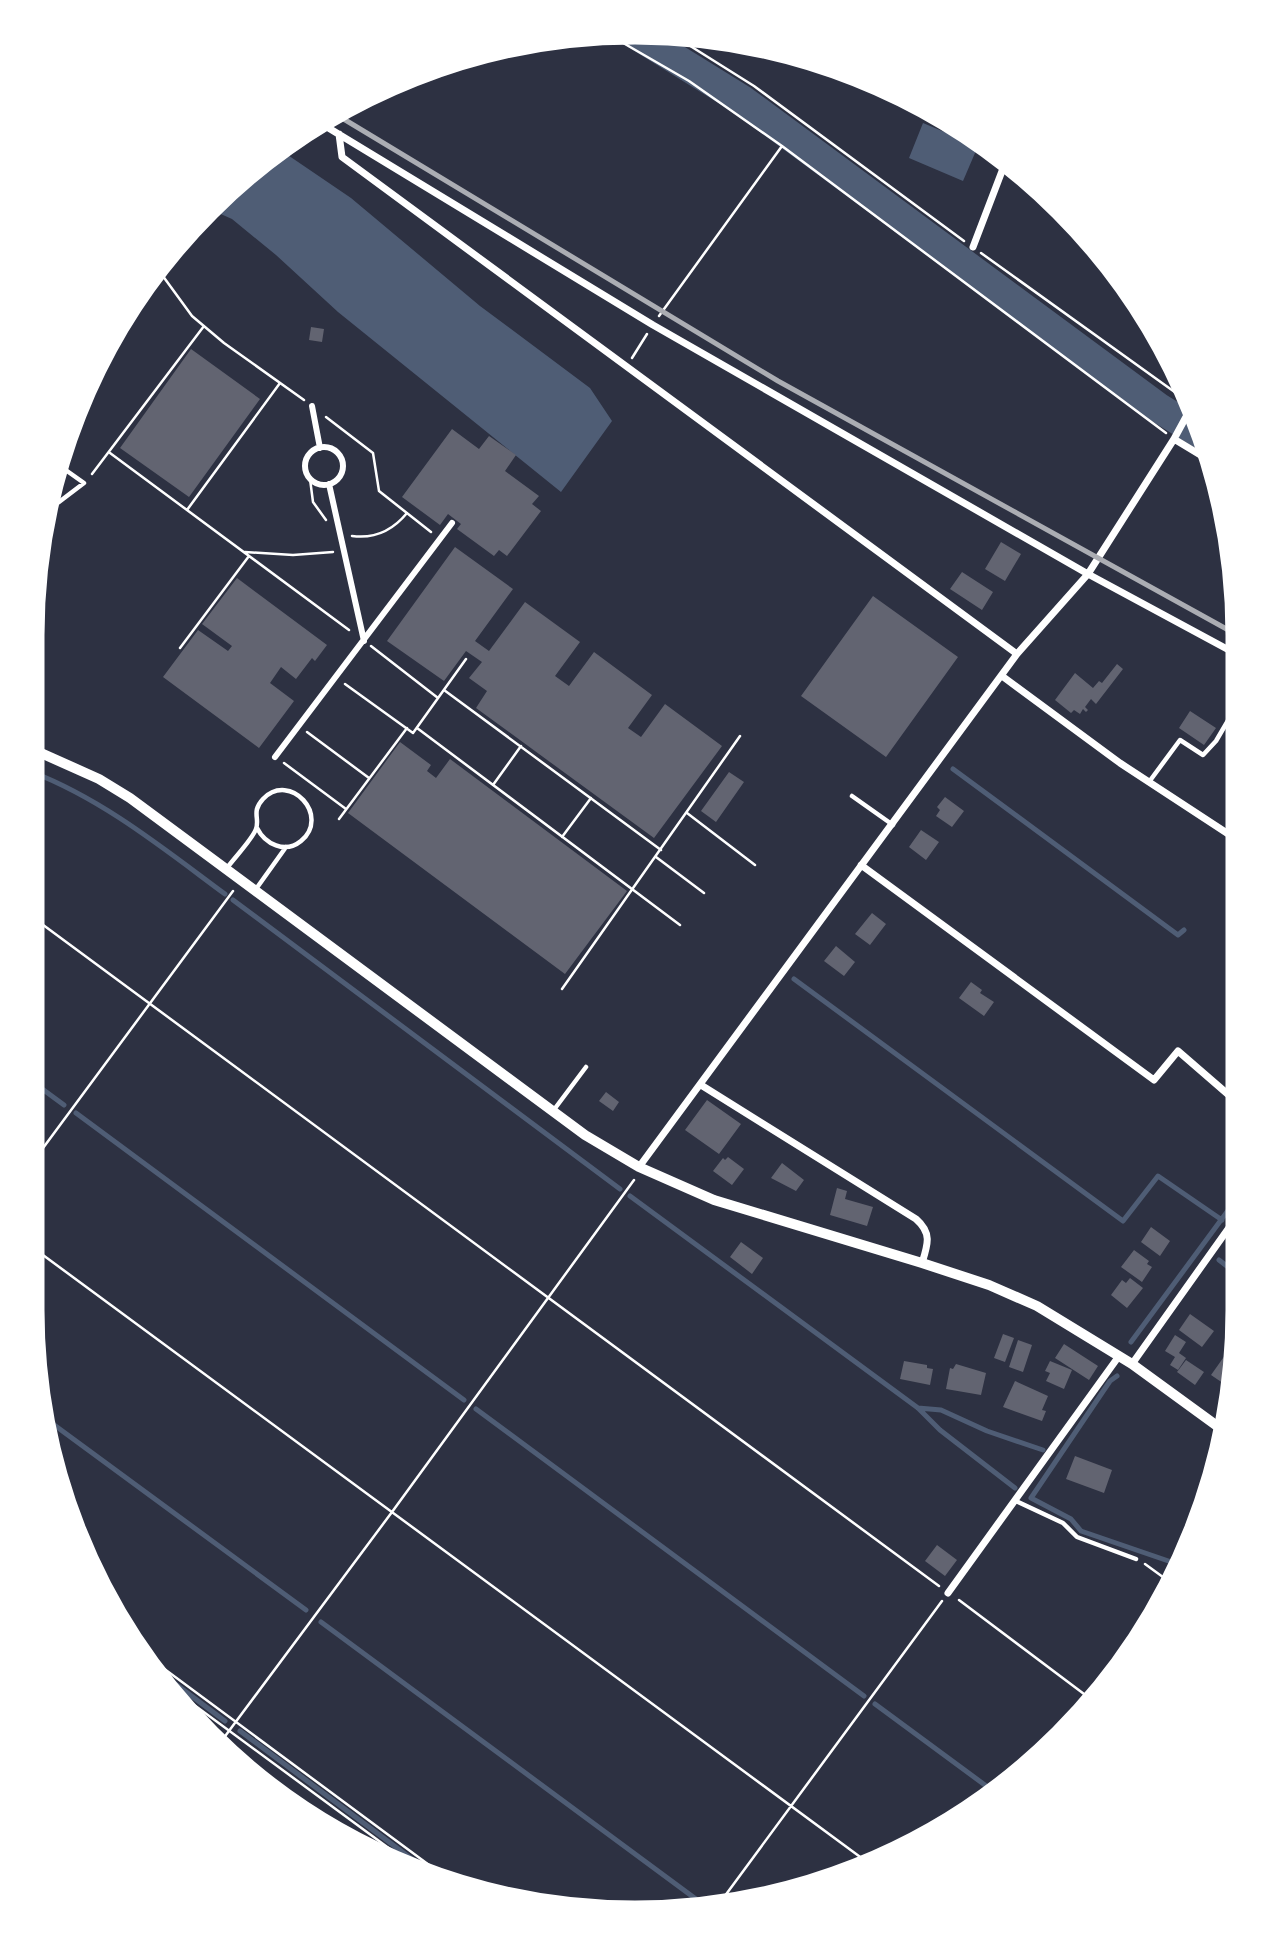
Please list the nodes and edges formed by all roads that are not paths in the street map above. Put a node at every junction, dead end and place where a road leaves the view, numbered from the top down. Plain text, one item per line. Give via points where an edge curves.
1 (327, 127) edge
2 (339, 134) junction
3 (1003, 168) edge
4 (972, 247) road end
5 (312, 406) dead end
6 (1187, 416) edge
7 (1176, 437) junction
8 (320, 448) junction
9 (1201, 454) edge
10 (64, 469) edge
11 (329, 484) junction
12 (56, 503) edge
13 (452, 523) dead end
14 (1088, 574) junction
15 (364, 641) junction
16 (1230, 651) edge
17 (1017, 654) junction
18 (1002, 676) junction
19 (1230, 717) edge
20 (40, 753) edge
21 (275, 757) road end
22 (1149, 782) junction
23 (852, 796) dead end
24 (893, 825) junction
25 (257, 828) junction
26 (1230, 835) edge
27 (286, 847) junction
28 (862, 865) junction
29 (227, 868) junction
30 (256, 890) junction
31 (586, 1067) dead end
32 (701, 1085) junction
33 (1230, 1096) edge
34 (553, 1111) junction
35 (639, 1167) junction
36 (1230, 1226) edge
37 (922, 1263) junction
38 (1119, 1356) junction
39 (1132, 1364) junction
40 (1218, 1427) edge
41 (1016, 1501) junction
42 (1136, 1559) road end
43 (948, 1593) road end

1 - 2 street
2 - 14 street via 653,324
2 - 17 street via 342,157
3 - 4 street
5 - 8 street
6 - 7 street
7 - 9 street
7 - 14 street
8 - 11 street via 337,453 343,464 341,475
8 - 11 street via 309,454 306,472 314,482
10 - 12 lane via 84,484
11 - 15 street
13 - 15 street
14 - 16 street
14 - 17 street
15 - 21 street
17 - 18 street
18 - 22 street
18 - 24 street
19 - 22 lane via 1203,755 1180,740
20 - 29 street via 130,797
22 - 26 street
23 - 24 lane
24 - 28 street
25 - 27 lane via 268,843
25 - 27 lane via 257,809 268,795 286,790 303,798 312,814 309,832 296,845
25 - 29 lane
27 - 30 lane
28 - 32 street
28 - 33 street via 1154,1080 1178,1051
29 - 30 street
30 - 34 street
31 - 34 lane
32 - 35 street
32 - 37 street via 916,1219 928,1234
34 - 35 street
35 - 37 street via 714,1200
36 - 39 street
37 - 38 street via 1037,1307
38 - 39 street
38 - 41 street
39 - 40 street
41 - 42 lane via 1063,1523 1077,1537
41 - 43 street

